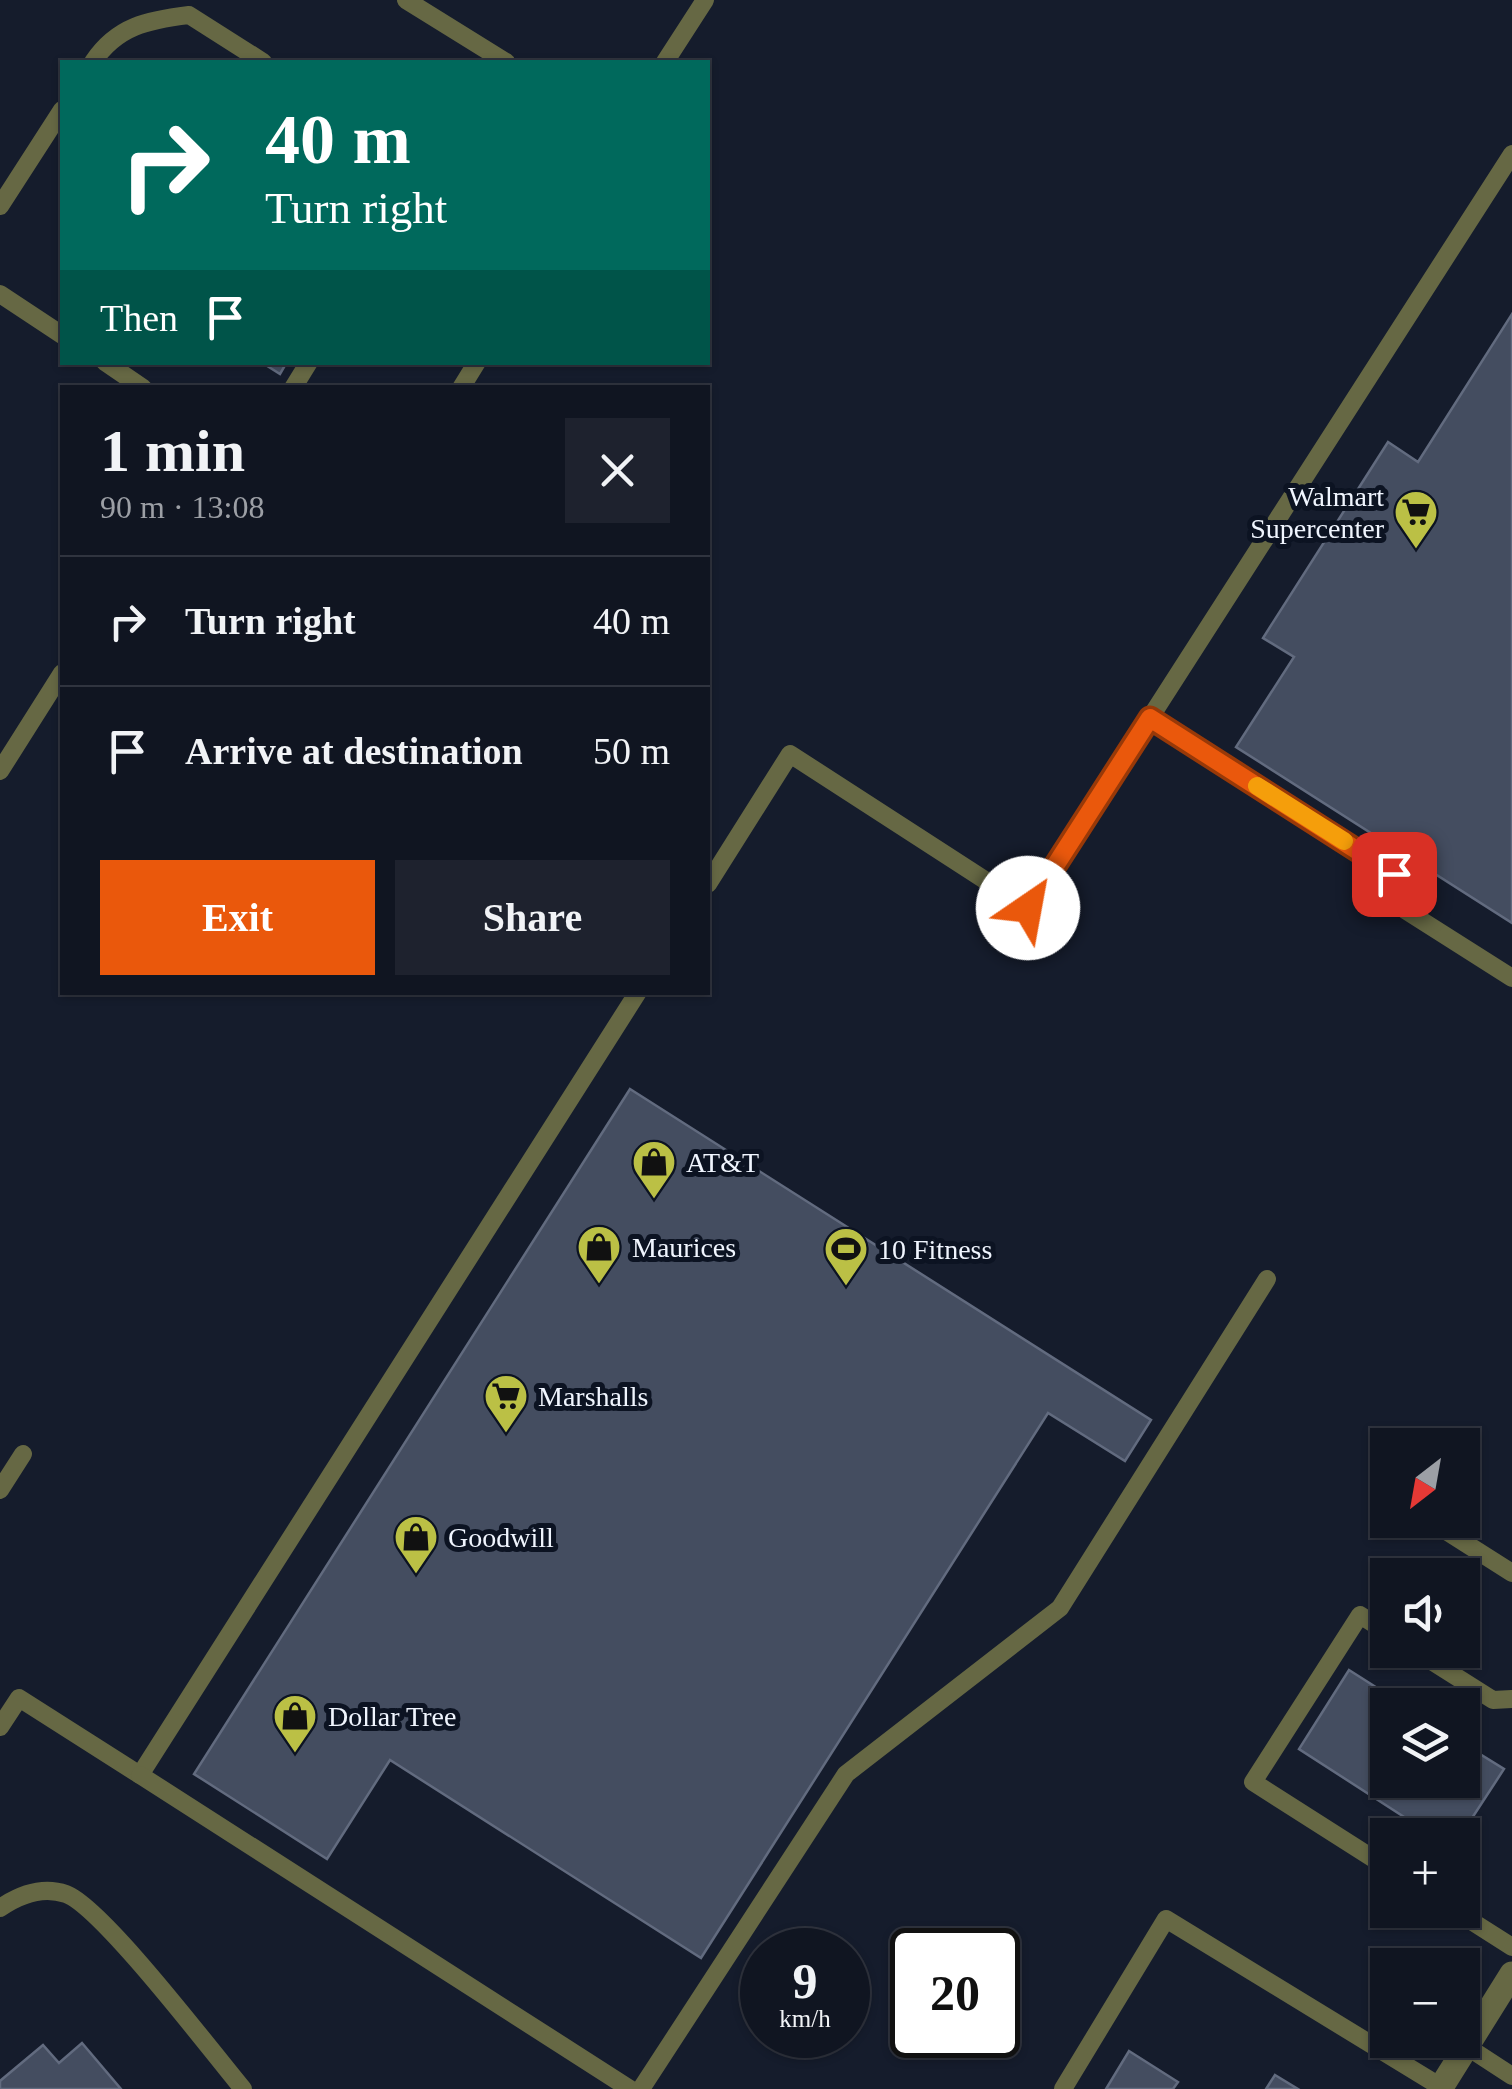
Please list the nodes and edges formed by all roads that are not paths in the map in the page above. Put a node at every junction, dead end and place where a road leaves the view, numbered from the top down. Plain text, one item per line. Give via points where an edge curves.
1 (406, 0) edge
2 (705, 0) edge
3 (95, 60) edge
4 (260, 60) edge
5 (503, 60) edge
6 (666, 60) edge
7 (60, 113) edge
8 (1512, 154) edge
9 (0, 206) edge
10 (0, 294) edge
11 (60, 334) edge
12 (109, 365) edge
13 (139, 385) edge
14 (60, 677) edge
15 (1150, 718) junction
16 (0, 772) edge
17 (710, 881) edge
18 (1512, 978) edge
19 (636, 995) edge
20 (1267, 1279) dead end
21 (23, 1454) dead end
22 (0, 1490) edge
23 (1458, 1538) edge
24 (1512, 1573) edge
25 (1370, 1621) edge
26 (1442, 1668) edge
27 (1512, 1699) edge
28 (0, 1727) edge
29 (140, 1775) junction
30 (1370, 1856) edge
31 (0, 1908) edge
32 (1480, 1927) edge
33 (1512, 1947) edge
34 (1512, 1974) edge
35 (1480, 2024) edge
36 (1480, 2055) edge
37 (1459, 2058) edge
38 (1512, 2075) edge
39 (1440, 2088) edge
40 (243, 2089) edge
41 (630, 2089) edge
42 (641, 2089) edge
43 (1063, 2089) edge
44 (1502, 2089) edge

1 - 5 lane
2 - 6 lane
3 - 4 lane via 105,44 140,21 190,14
7 - 9 lane
8 - 15 lane
10 - 11 lane
12 - 13 lane
14 - 16 lane
15 - 17 lane via 1028,908 790,754
15 - 18 lane via 1394,874 1405,910
19 - 29 lane
20 - 42 lane via 1060,1608 846,1774
21 - 22 lane
23 - 24 lane
25 - 30 lane via 1360,1615 1254,1782
26 - 27 lane via 1493,1700
28 - 29 lane via 18,1698
29 - 41 lane
31 - 40 lane via 22,1893 65,1894 98,1915
32 - 33 lane
34 - 35 street
36 - 38 lane
37 - 39 street
38 - 44 lane
39 - 43 lane via 1166,1919

